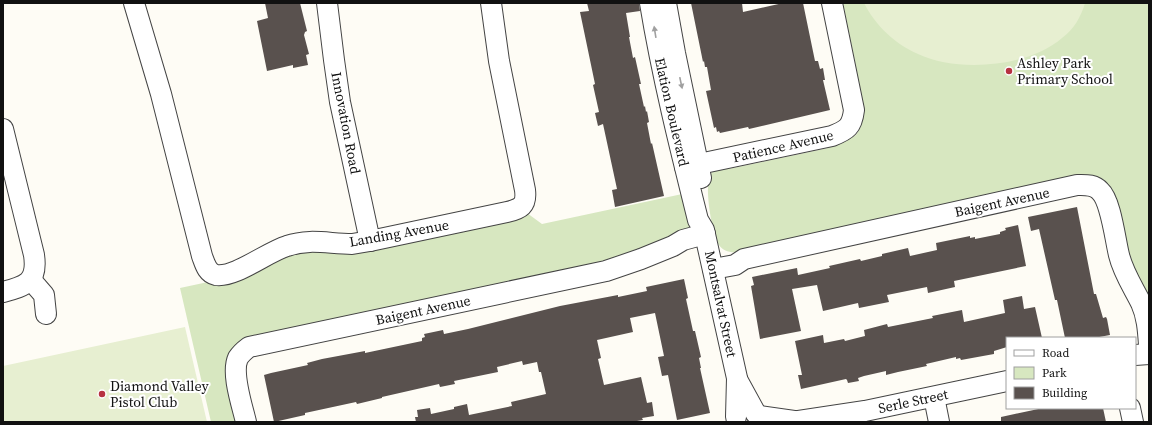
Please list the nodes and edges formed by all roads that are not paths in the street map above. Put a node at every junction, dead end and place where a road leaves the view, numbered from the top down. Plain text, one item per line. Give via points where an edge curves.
1 (134, 3) edge
2 (327, 3) edge
3 (491, 3) edge
4 (650, 3) edge
5 (666, 3) edge
6 (832, 3) edge
7 (3, 129) edge
8 (692, 166) junction
9 (704, 229) junction
10 (370, 241) junction
11 (712, 265) junction
12 (31, 280) junction
13 (3, 292) edge
14 (46, 314) dead end
15 (1149, 345) edge
16 (1149, 354) edge
17 (1136, 355) edge
18 (737, 378) junction
19 (1006, 381) edge
20 (934, 397) junction
21 (1130, 409) edge
22 (759, 417) edge
23 (734, 421) edge
24 (246, 422) edge
25 (793, 422) edge
26 (939, 422) edge
27 (1133, 422) edge

1 - 10 street, Landing Avenue via 162,94 207,269 216,275 230,273 274,250 299,242 352,244
2 - 10 street, Innovation Road via 340,102
3 - 10 street, Landing Avenue via 498,61 525,190 525,201 519,208 507,212
8 -> 4 street, Elation Boulevard via 666,87
5 -> 8 street, Elation Boulevard
6 - 8 street, Patience Avenue via 854,110 854,117 848,128 832,136
7 - 12 street via 34,255 35,270
8 - 9 street, Elation Boulevard
9 - 11 street, Montsalvat Street
9 - 24 street, Baigent Avenue via 673,246 606,271 249,347 239,356 235,372
11 - 15 street, Baigent Avenue via 732,257 744,259 1077,185 1090,186 1099,190 1106,200 1121,264 1146,317
11 - 18 street, Montsalvat Street
12 - 13 street via 24,286
12 - 14 street via 44,295
16 - 17 street
18 - 22 street, Montsalvat Street
18 - 23 street, Montsalvat Street
19 - 20 street, Serle Street
20 - 25 street, Serle Street via 834,417
20 - 26 street
21 - 27 street
22 - 23 street, Serle Street via 752,412 743,412
22 - 25 street, Serle Street

